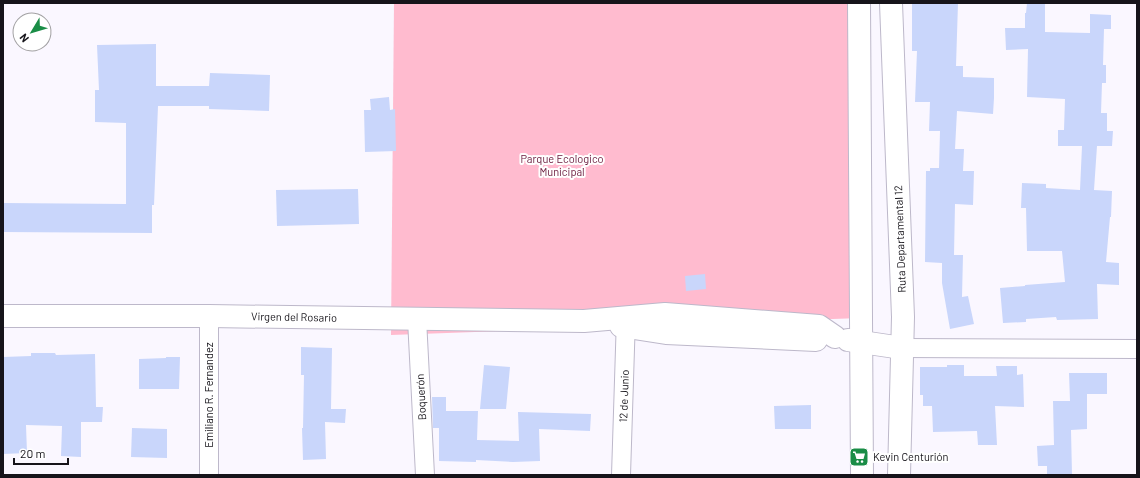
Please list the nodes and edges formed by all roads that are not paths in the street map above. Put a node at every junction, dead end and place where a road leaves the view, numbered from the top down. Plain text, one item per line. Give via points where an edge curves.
1 (859, 3) edge
2 (891, 3) edge
3 (3, 316) edge
4 (209, 316) junction
5 (417, 319) junction
6 (626, 322) junction
7 (862, 342) junction
8 (902, 348) junction
9 (1137, 349) edge
10 (209, 475) edge
11 (425, 475) edge
12 (622, 475) edge
13 (862, 475) edge
14 (899, 475) edge

1 - 7 main road
2 - 8 main road, Ruta Departamental 12
3 - 4 main road, Virgen del Rosario
4 - 5 main road, Virgen del Rosario
4 - 10 street, Emiliano R. Fernandez
5 - 6 main road, Virgen del Rosario
5 - 11 street, Boquerón
6 - 7 main road, Virgen del Rosario via 665,314 819,326 835,337
6 - 12 street, 12 de Junio
7 - 8 main road
7 - 13 main road
8 - 9 street
8 - 14 main road, Ruta Departamental 12

